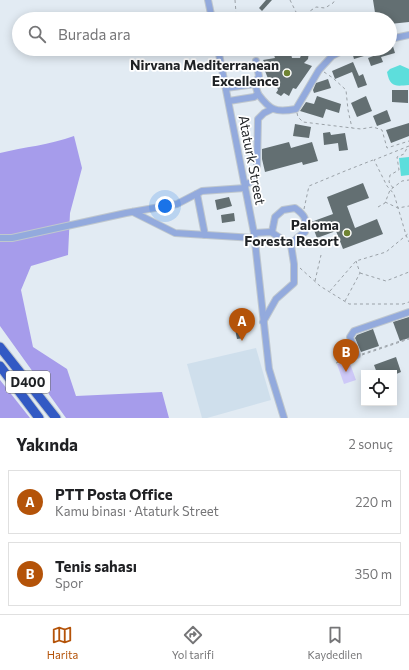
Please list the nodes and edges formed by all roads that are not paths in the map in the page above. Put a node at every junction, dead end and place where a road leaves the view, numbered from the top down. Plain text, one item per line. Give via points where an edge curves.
1 (208, 0) edge
2 (211, 12) edge
3 (409, 35) edge
4 (397, 38) edge
5 (219, 56) edge
6 (332, 56) edge
7 (256, 61) road end
8 (255, 84) junction
9 (226, 88) junction
10 (258, 94) junction
11 (229, 101) junction
12 (272, 109) junction
13 (245, 186) junction
14 (197, 194) junction
15 (132, 212) junction
16 (272, 232) junction
17 (205, 235) junction
18 (254, 235) junction
19 (0, 238) edge
20 (289, 250) junction
21 (409, 312) edge
22 (263, 322) junction
23 (0, 346) edge
24 (357, 355) road end
25 (0, 366) edge
26 (40, 418) edge
27 (56, 418) edge
28 (284, 418) edge

1 - 2 street
3 - 4 street
5 - 9 street, Ataturk Street
6 - 12 street via 319,70 296,109
7 - 8 street via 259,76
8 - 9 street
8 - 10 street
9 - 11 street, Ataturk Street
10 - 11 street
10 - 12 street
11 - 13 street, Ataturk Street
12 - 13 street via 258,119 257,169 254,180
13 - 14 street via 202,191
13 - 18 street, Ataturk Street
14 - 15 street via 177,204
14 - 17 street
15 - 17 street via 175,233
15 - 19 street via 12,238
16 - 18 street
16 - 20 street
16 - 20 street via 276,217 283,210 295,208 303,214 306,222 305,232
17 - 18 street
18 - 22 street, Ataturk Street
20 - 22 street via 294,283 276,299
21 - 24 street via 354,331 350,337
22 - 28 street, Ataturk Street via 269,369
23 - 27 highway, D400
25 - 26 highway, D400

